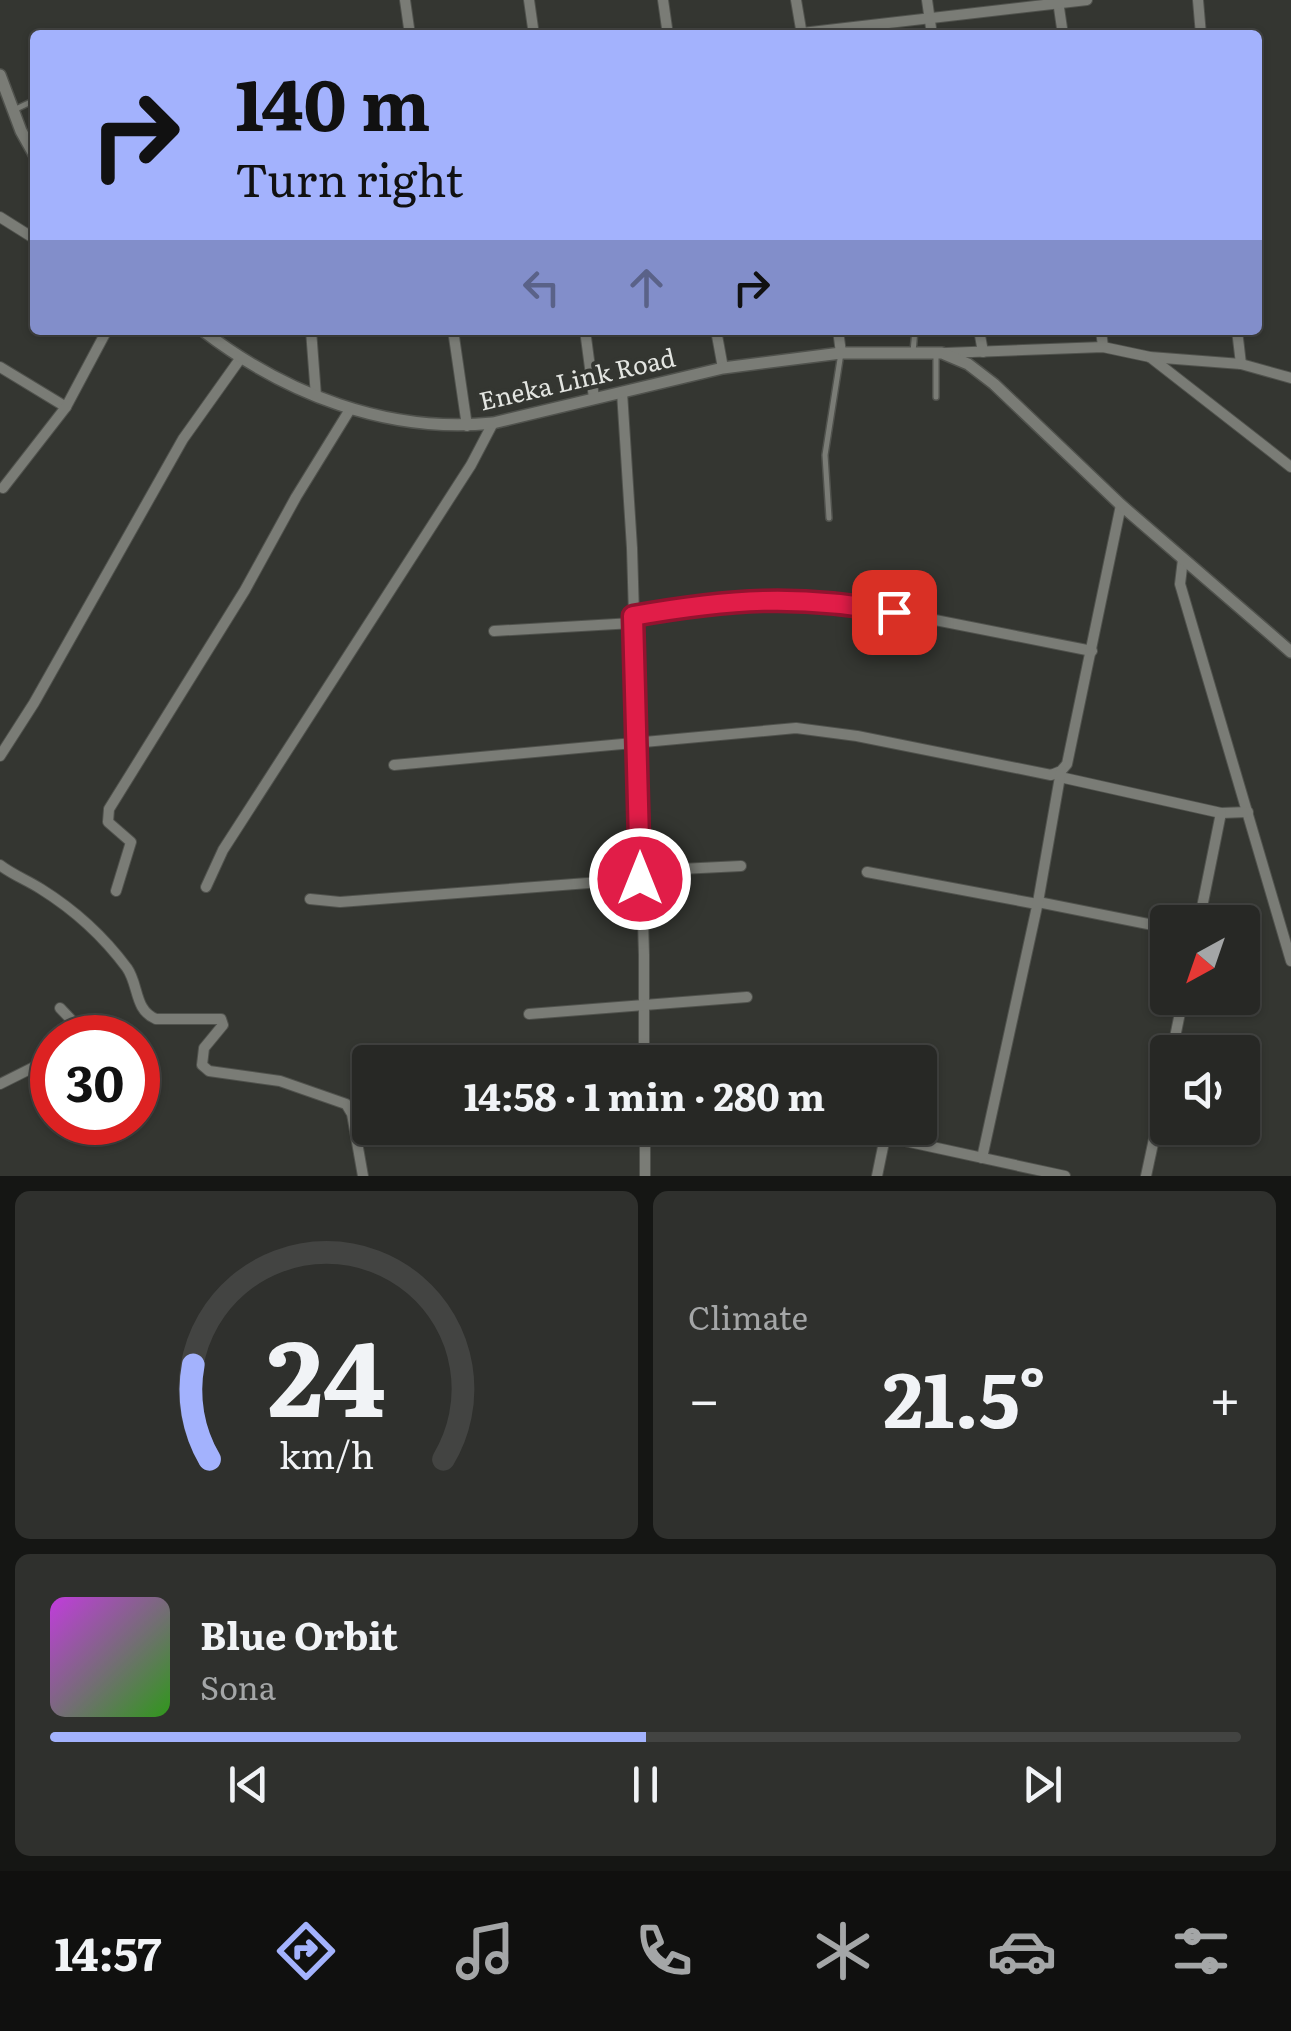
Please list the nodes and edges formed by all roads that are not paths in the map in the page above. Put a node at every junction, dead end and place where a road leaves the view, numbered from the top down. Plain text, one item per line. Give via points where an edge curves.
1 (405, 0) edge
2 (529, 0) edge
3 (663, 0) edge
4 (796, 0) edge
5 (926, 0) edge
6 (1087, 0) edge
7 (1198, 0) edge
8 (1058, 2) edge
9 (929, 19) junction
10 (409, 30) edge
11 (533, 30) edge
12 (667, 30) edge
13 (801, 30) edge
14 (836, 30) edge
15 (931, 30) edge
16 (1062, 30) edge
17 (1201, 30) edge
18 (0, 75) edge
19 (30, 102) edge
20 (13, 110) junction
21 (30, 146) edge
22 (0, 217) edge
23 (30, 236) edge
24 (104, 335) edge
25 (209, 335) edge
26 (311, 335) edge
27 (454, 335) edge
28 (585, 335) edge
29 (717, 335) edge
30 (839, 335) edge
31 (914, 335) edge
32 (980, 335) edge
33 (1102, 335) edge
34 (1238, 335) edge
35 (1103, 347) junction
36 (912, 352) junction
37 (983, 352) junction
38 (841, 353) junction
39 (939, 353) junction
40 (1150, 358) junction
41 (240, 359) junction
42 (1241, 364) junction
43 (0, 367) edge
44 (723, 368) junction
45 (1291, 378) edge
46 (622, 392) junction
47 (316, 396) junction
48 (936, 397) dead end
49 (594, 398) junction
50 (66, 407) junction
51 (349, 411) junction
52 (494, 423) junction
53 (467, 426) junction
54 (1291, 467) edge
55 (4, 488) dead end
56 (1122, 505) junction
57 (828, 518) dead end
58 (1183, 560) junction
59 (633, 620) junction
60 (494, 631) dead end
61 (1092, 651) junction
62 (1291, 652) edge
63 (637, 745) junction
64 (0, 756) edge
65 (394, 765) dead end
66 (1060, 774) junction
67 (1248, 812) junction
68 (1221, 813) junction
69 (0, 866) edge
70 (741, 866) dead end
71 (867, 872) dead end
72 (640, 875) junction
73 (206, 887) dead end
74 (116, 891) dead end
75 (310, 899) dead end
76 (1037, 903) junction
77 (1202, 905) edge
78 (1150, 925) edge
79 (1291, 960) edge
80 (747, 997) dead end
81 (644, 1005) junction
82 (60, 1008) dead end
83 (529, 1014) dead end
84 (67, 1015) edge
85 (644, 1045) edge
86 (30, 1069) edge
87 (0, 1084) edge
88 (645, 1145) edge
89 (884, 1145) edge
90 (922, 1145) edge
91 (1153, 1145) edge
92 (982, 1158) junction
93 (363, 1176) edge
94 (646, 1176) edge
95 (878, 1176) edge
96 (1065, 1176) edge
97 (1146, 1176) edge

1 - 10 street
2 - 11 street
3 - 12 street
4 - 13 street
5 - 9 street
6 - 8 street
7 - 17 street
8 - 9 street
8 - 16 street
9 - 14 street
9 - 15 street
18 - 20 street
19 - 20 lane
20 - 21 street
22 - 23 street
24 - 50 street
25 - 41 street, Eneka Link Road
26 - 47 street
27 - 53 street
28 - 49 street
29 - 44 street
30 - 38 street
31 - 36 lane
32 - 37 street
33 - 35 street
34 - 42 street
35 - 37 street
35 - 40 street
36 - 38 street, Eneka Link Road
36 - 39 street, Eneka Link Road
37 - 39 street
38 - 44 street, Eneka Link Road
38 - 57 lane via 826,445
39 - 48 lane
39 - 56 street, Eneka Link Road via 994,384
40 - 42 street
40 - 54 street
41 - 47 street, Eneka Link Road
41 - 64 street via 182,439
42 - 45 street
43 - 50 street
44 - 46 street, Eneka Link Road
46 - 49 street, Eneka Link Road
46 - 59 street
47 - 51 street, Eneka Link Road
49 - 52 street, Eneka Link Road
50 - 55 street
51 - 53 street, Eneka Link Road
51 - 74 street via 109,809 108,822 131,842
52 - 53 street, Eneka Link Road
52 - 73 street
56 - 58 street, Eneka Link Road
56 - 61 street
58 - 62 street, Eneka Link Road
58 - 67 street via 1180,584
59 - 60 street
59 - 61 street via 706,603 834,600
59 - 63 street
61 - 66 street
63 - 65 street
63 - 66 street via 810,729
63 - 72 street
66 - 68 street
66 - 76 street
67 - 68 street
67 - 79 street
68 - 77 street
69 - 93 street via 90,928 128,970 147,1015 222,1019 202,1052 209,1071 280,1080 346,1104
70 - 72 street
71 - 76 street
72 - 75 street via 340,902
72 - 81 street
76 - 78 street
76 - 92 street
80 - 81 street
81 - 83 street
81 - 85 street
82 - 84 street
86 - 87 street
88 - 94 street
89 - 95 street
90 - 92 street
91 - 97 street
92 - 96 street

